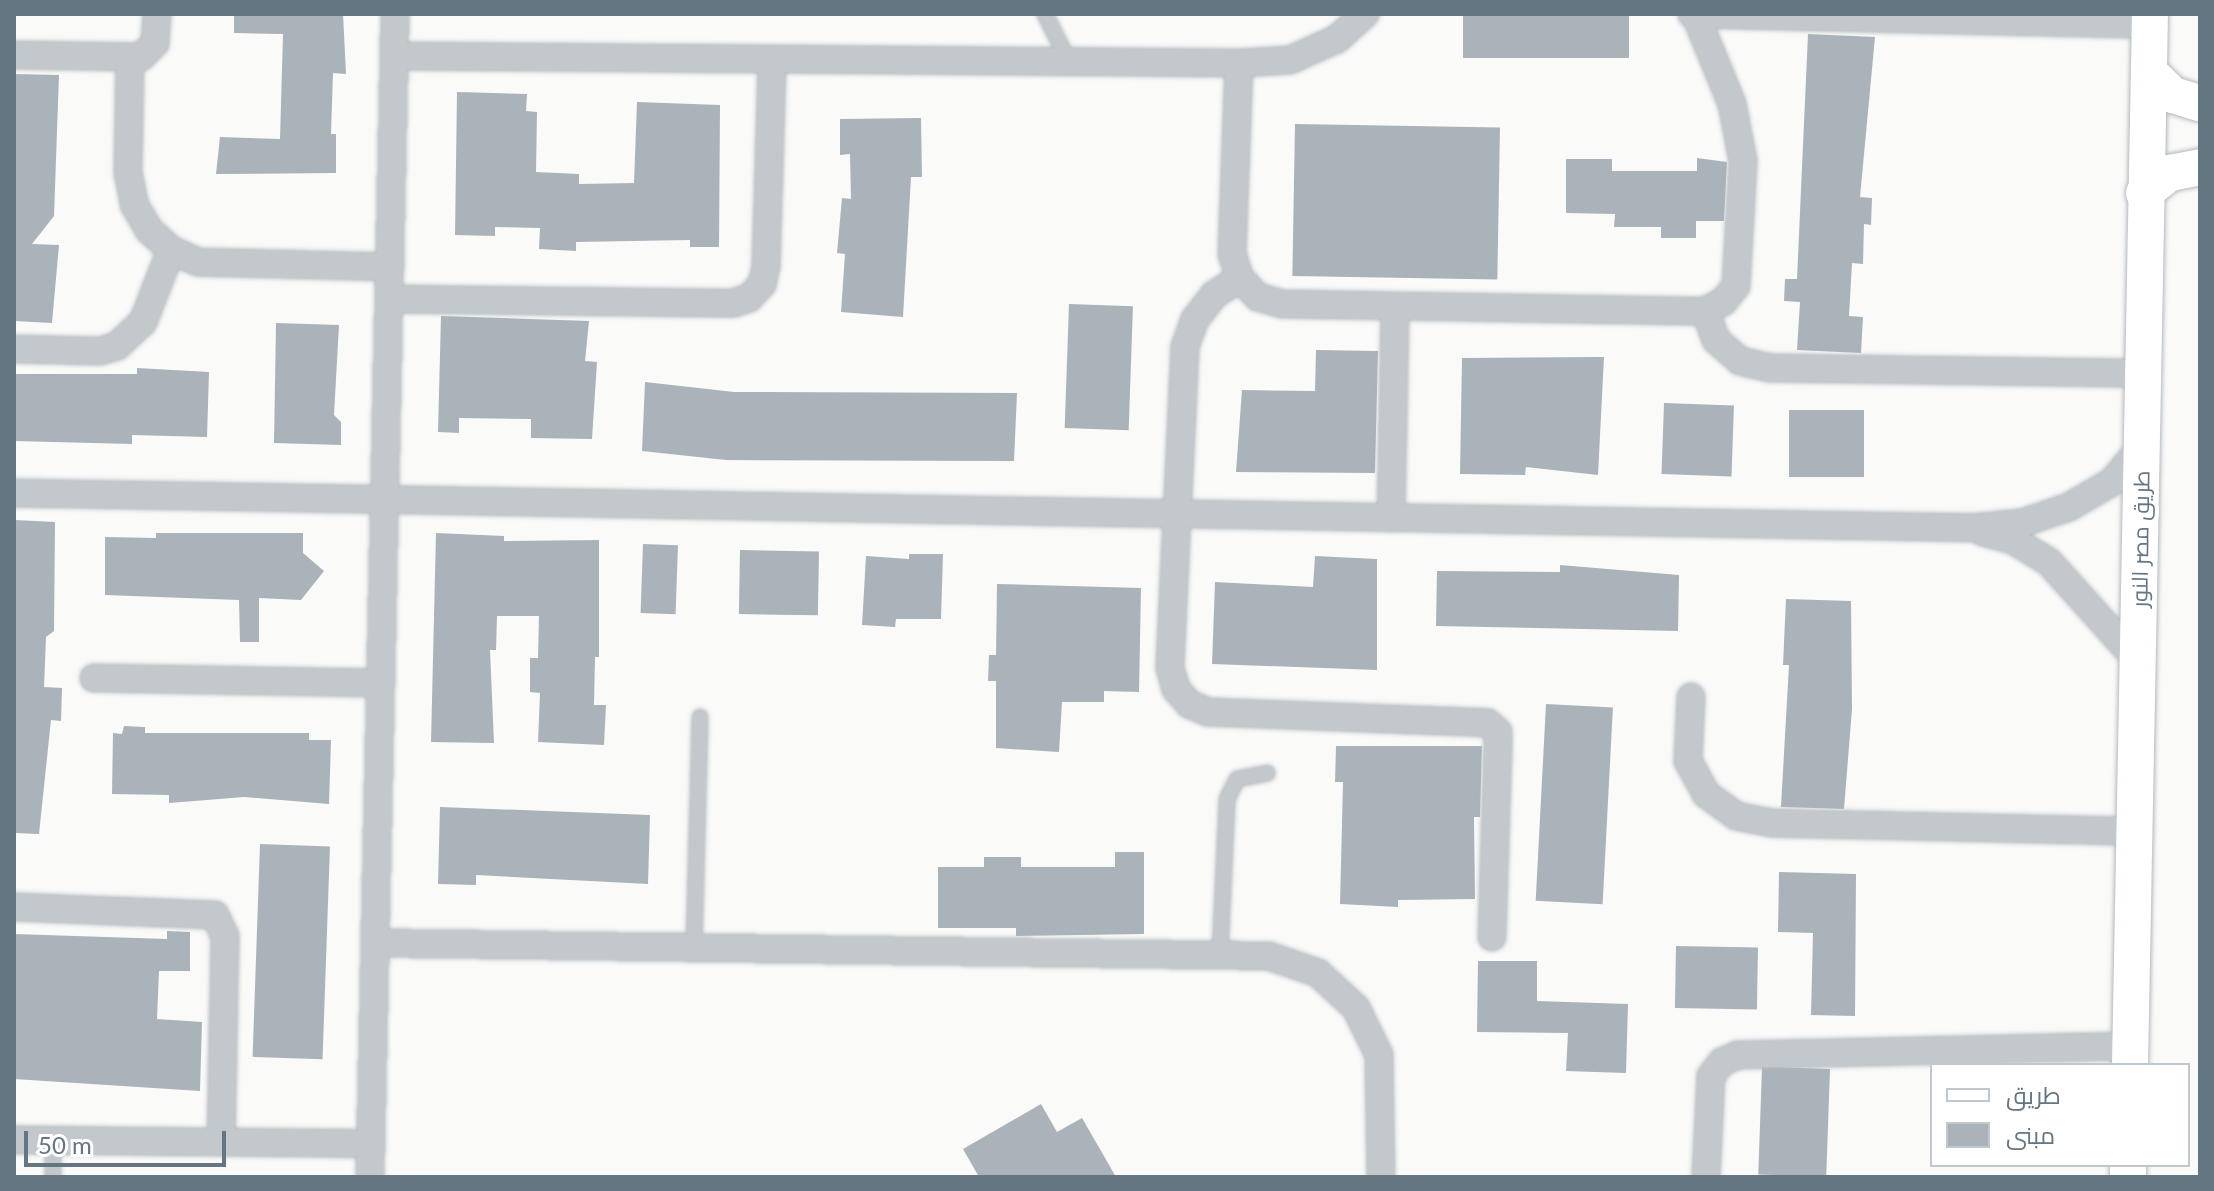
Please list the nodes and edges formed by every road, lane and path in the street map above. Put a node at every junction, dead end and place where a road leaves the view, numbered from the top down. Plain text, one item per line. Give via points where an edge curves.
1 (157, 14) edge
2 (395, 14) edge
3 (1045, 14) edge
4 (1365, 14) edge
5 (1694, 15) edge
6 (2150, 19) edge
7 (14, 55) edge
8 (394, 56) junction
9 (130, 57) junction
10 (772, 59) junction
11 (1069, 62) junction
12 (1239, 63) junction
13 (2149, 72) junction
14 (2200, 103) edge
15 (2200, 167) edge
16 (2144, 193) junction
17 (171, 250) junction
18 (390, 267) junction
19 (1240, 278) junction
20 (389, 299) junction
21 (1395, 306) junction
22 (1705, 311) junction
23 (14, 349) edge
24 (2143, 373) junction
25 (2142, 446) junction
26 (14, 493) edge
27 (385, 499) junction
28 (1176, 514) junction
29 (1391, 518) junction
30 (1972, 528) junction
31 (2138, 661) junction
32 (94, 678) dead end
33 (381, 683) junction
34 (1691, 697) dead end
35 (700, 717) dead end
36 (1267, 773) dead end
37 (2134, 831) junction
38 (14, 907) edge
39 (1492, 937) dead end
40 (375, 943) junction
41 (694, 947) junction
42 (1220, 955) junction
43 (2130, 1056) edge
44 (14, 1140) edge
45 (53, 1140) junction
46 (221, 1142) junction
47 (370, 1144) junction
48 (53, 1177) edge
49 (370, 1177) edge
50 (1381, 1177) edge
51 (1706, 1177) edge

1 - 9 street via 155,43 141,57
2 - 8 street
3 - 11 lane
4 - 12 street via 1337,39 1290,60
5 - 6 street
5 - 22 street via 1732,104 1743,161 1736,286 1723,302
6 - 13 street, طريق مصر النور
7 - 9 street
8 - 10 street
8 - 18 street
9 - 17 street via 128,172 134,204 149,230
10 - 11 street
10 - 20 street via 766,266 762,284 749,298 733,303
11 - 12 street
12 - 19 street via 1232,254
13 - 14 street via 2173,95
13 - 16 street, طريق مصر النور
15 - 16 street via 2170,173
16 - 24 street, طريق مصر النور
17 - 18 street via 198,262
17 - 23 street via 143,322 117,346 100,351
18 - 20 street
19 - 21 street via 1258,297 1283,304
19 - 28 street via 1205,307 1185,347
20 - 27 street
21 - 22 street
21 - 29 street
22 - 24 street via 1716,340 1740,361 1770,368
24 - 25 street, طريق مصر النور
25 - 30 street via 2112,482 2069,507 2022,523
25 - 31 street, طريق مصر النور
26 - 27 street
27 - 28 street
27 - 33 street
28 - 29 street
28 - 39 street via 1170,668 1176,689 1189,704 1208,712 1476,720 1498,732
29 - 30 street
30 - 31 street via 2013,540 2049,562
31 - 37 street, طريق مصر النور
32 - 33 street
33 - 40 street
34 - 37 street via 1688,761 1706,794 1736,816 1773,823
35 - 41 lane
36 - 42 lane via 1237,779 1227,799
37 - 43 street, طريق مصر النور
38 - 46 street via 215,915 225,936
40 - 41 street
40 - 47 street
41 - 42 street
42 - 50 street via 1269,956 1318,973 1356,1008 1379,1055
43 - 51 street via 1738,1055 1722,1062 1711,1076
44 - 45 street
45 - 46 street
45 - 48 lane
46 - 47 street
47 - 49 street

